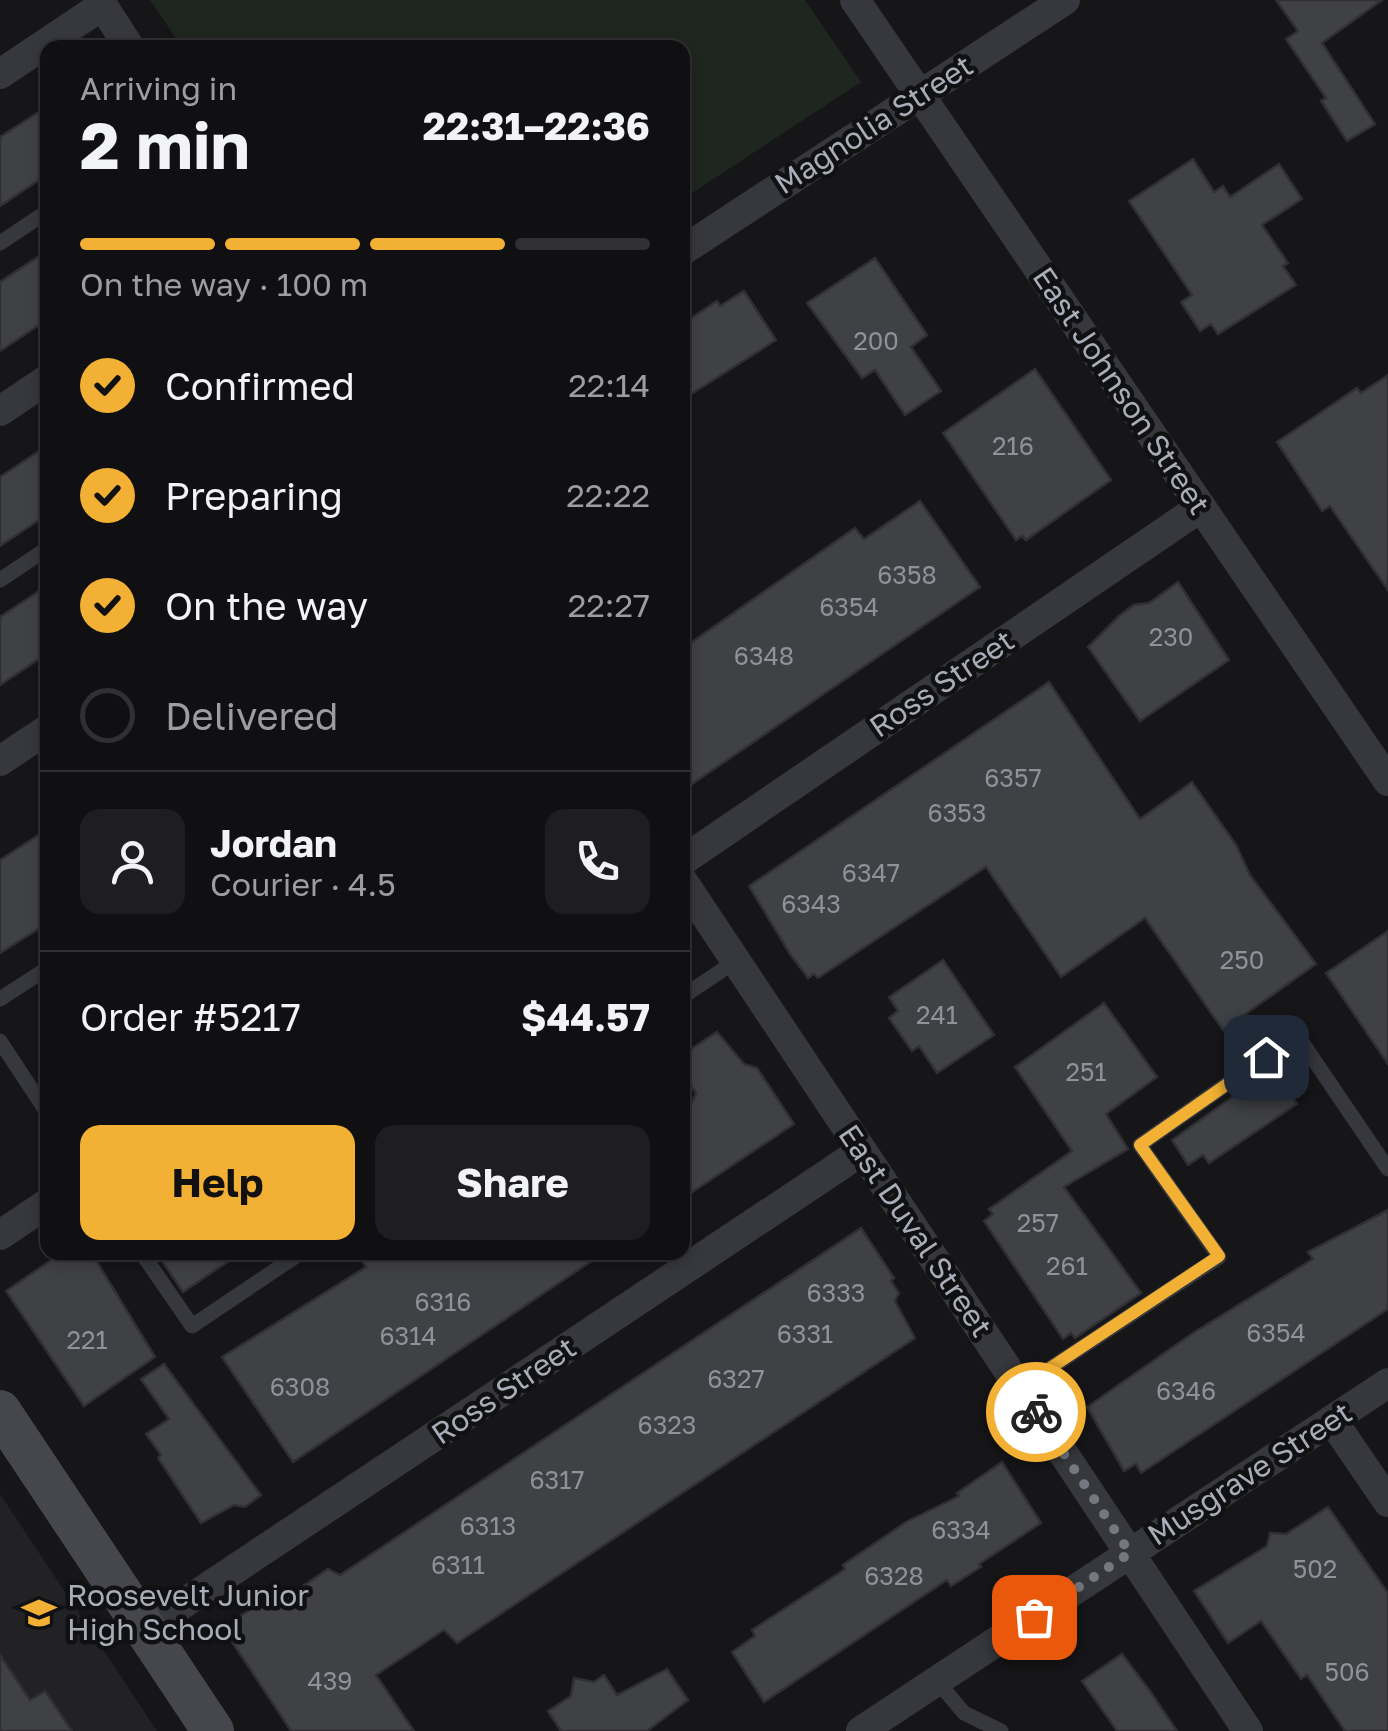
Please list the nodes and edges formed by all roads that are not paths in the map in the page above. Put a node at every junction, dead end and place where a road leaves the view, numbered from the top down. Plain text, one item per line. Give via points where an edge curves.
1 (855, 0) edge
2 (1065, 0) edge
3 (101, 3) edge
4 (48, 40) edge
5 (125, 40) edge
6 (40, 46) edge
7 (0, 74) edge
8 (920, 95) junction
9 (40, 216) edge
10 (0, 243) edge
11 (690, 245) edge
12 (40, 384) edge
13 (0, 411) edge
14 (1200, 507) junction
15 (40, 553) edge
16 (0, 580) edge
17 (40, 735) edge
18 (0, 761) edge
19 (1388, 781) edge
20 (690, 856) edge
21 (690, 892) edge
22 (736, 961) junction
23 (40, 973) edge
24 (690, 992) edge
25 (0, 1000) edge
26 (0, 1041) edge
27 (40, 1102) edge
28 (862, 1152) junction
29 (1388, 1169) edge
30 (40, 1209) edge
31 (0, 1235) edge
32 (147, 1260) edge
33 (290, 1260) edge
34 (1388, 1383) edge
35 (1020, 1388) junction
36 (0, 1412) edge
37 (1332, 1420) junction
38 (1388, 1502) edge
39 (1130, 1553) junction
40 (145, 1629) junction
41 (937, 1681) junction
42 (213, 1731) edge
43 (861, 1731) edge
44 (1002, 1731) edge
45 (1248, 1731) edge

1 - 8 street, East Johnson Street
2 - 8 street, Magnolia Street
3 - 4 street
3 - 5 street
6 - 7 street
8 - 11 street, Magnolia Street
8 - 14 street, East Johnson Street
9 - 10 lane
12 - 13 street
14 - 19 street, East Johnson Street
14 - 20 street, Ross Street
15 - 16 lane
17 - 18 street
21 - 22 street, East Duval Street
22 - 24 lane
22 - 28 street, East Duval Street
23 - 25 lane
26 - 27 lane
28 - 35 street, East Duval Street
28 - 40 street, Ross Street
29 - 35 lane via 1297,1035 1140,1145 1219,1256
30 - 31 street
32 - 33 lane via 192,1326
34 - 37 street, Musgrave Street
35 - 39 street, East Duval Street
36 - 40 main road
37 - 38 street
37 - 39 street, Musgrave Street
39 - 41 street, Musgrave Street
39 - 45 street, East Duval Street
40 - 42 main road
41 - 43 street, Musgrave Street
41 - 44 lane via 964,1712

